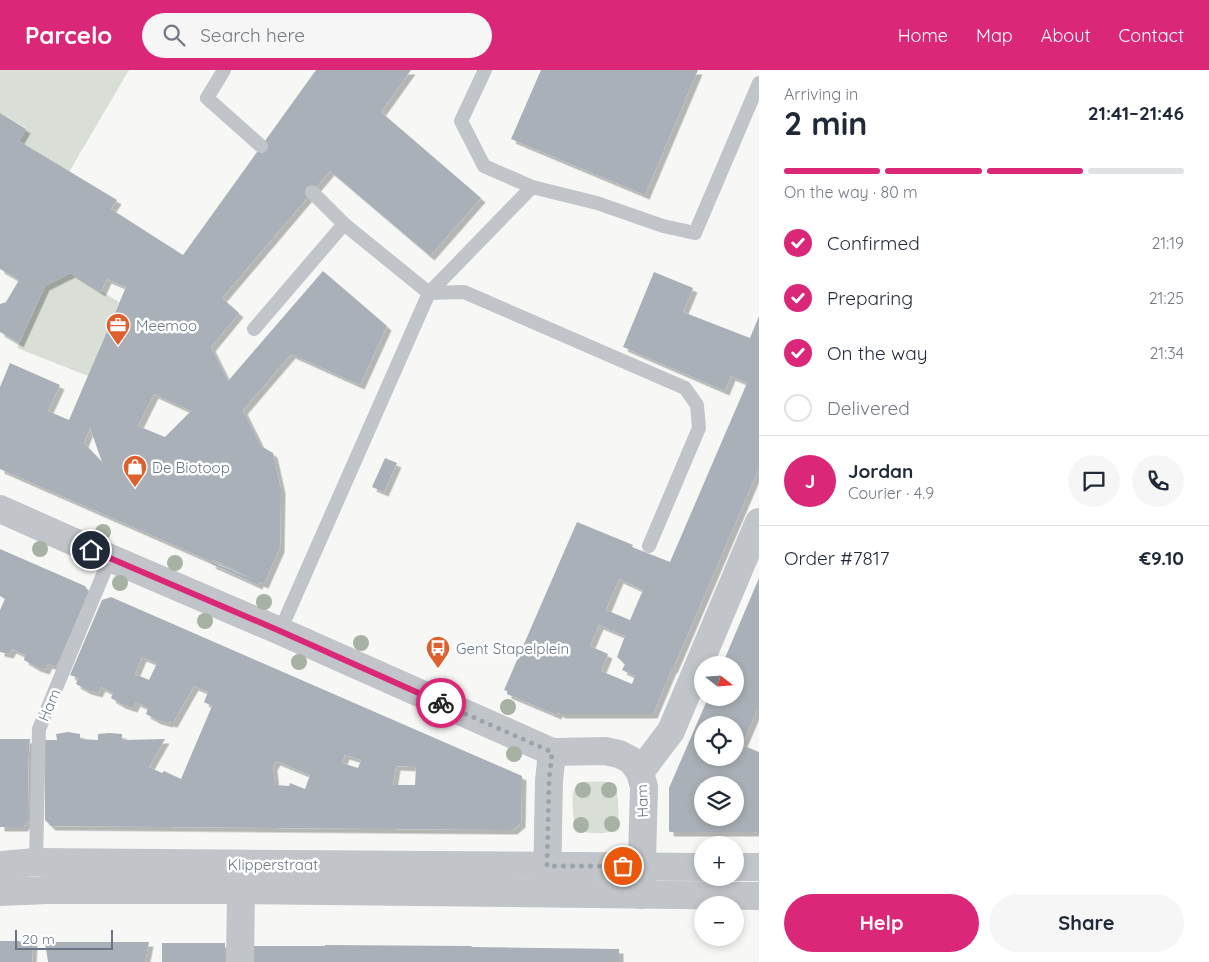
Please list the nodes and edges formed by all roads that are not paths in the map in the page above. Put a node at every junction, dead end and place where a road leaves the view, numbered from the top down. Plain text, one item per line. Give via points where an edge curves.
1 (224, 70) edge
2 (485, 70) edge
3 (759, 83) edge
4 (261, 146) dead end
5 (532, 187) junction
6 (312, 192) dead end
7 (344, 224) junction
8 (429, 292) junction
9 (254, 329) dead end
10 (0, 509) edge
11 (759, 522) edge
12 (649, 546) dead end
13 (110, 558) junction
14 (280, 631) junction
15 (552, 752) junction
16 (640, 772) junction
17 (36, 862) junction
18 (0, 865) edge
19 (547, 866) junction
20 (642, 866) junction
21 (694, 867) edge
22 (744, 867) edge
23 (759, 868) edge
24 (241, 890) junction
25 (0, 892) edge
26 (546, 894) junction
27 (641, 895) junction
28 (759, 896) edge
29 (240, 962) edge

1 - 4 lane via 207,98
2 - 5 lane via 462,120 484,166
3 - 5 lane via 695,233
5 - 8 lane
6 - 7 lane
7 - 8 lane
7 - 9 lane
8 - 12 lane via 464,292 685,388 697,405 699,428
8 - 14 lane
10 - 13 street, Ham
11 - 16 street via 671,732
13 - 14 street, Ham
13 - 17 lane, Ham via 39,729
14 - 15 street, Ham
15 - 16 street, Ham via 605,751 619,754 632,760
15 - 19 street
16 - 20 street, Ham via 644,787
17 - 18 street, Klipperstraat
17 - 19 street, Klipperstraat
19 - 20 street, Klipperstraat
19 - 26 street
20 - 21 street, Klipperstraat
20 - 27 street, Ham
22 - 23 street
24 - 25 street, Klipperstraat
24 - 26 street, Klipperstraat
24 - 29 street
26 - 27 street, Klipperstraat
27 - 28 street, Klipperstraat

